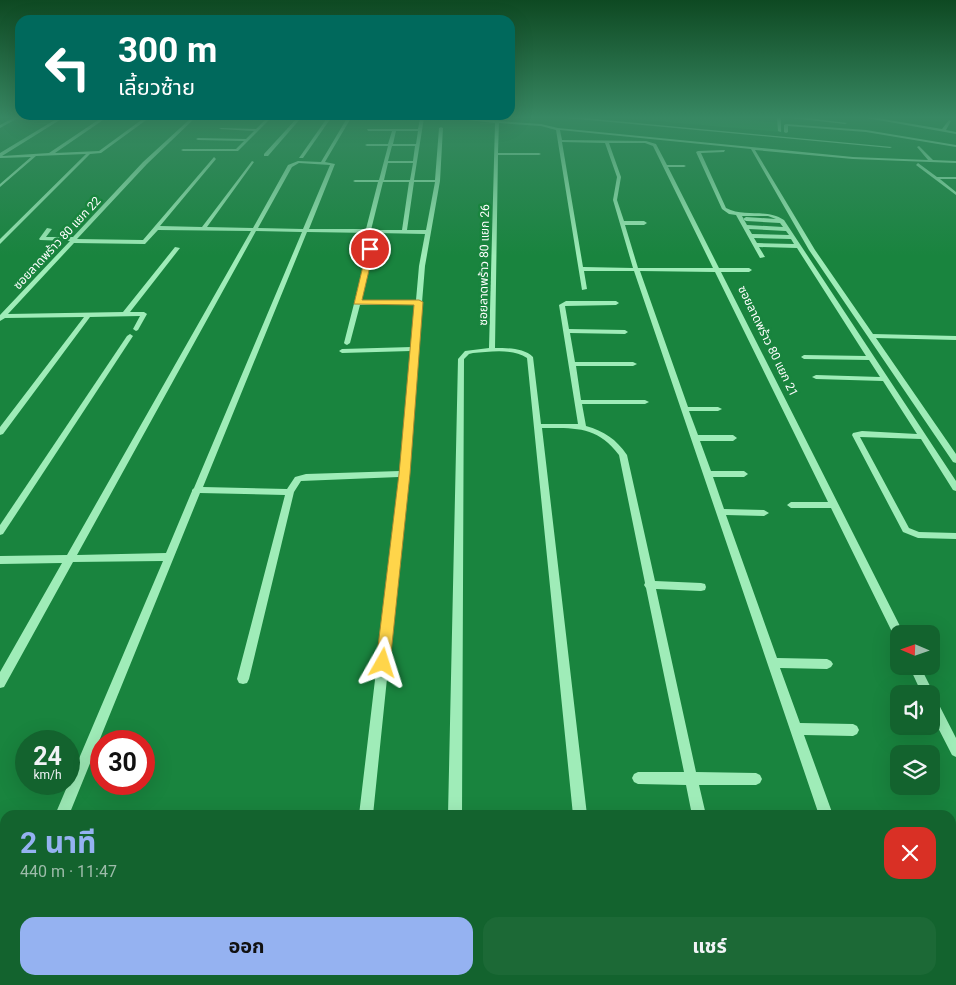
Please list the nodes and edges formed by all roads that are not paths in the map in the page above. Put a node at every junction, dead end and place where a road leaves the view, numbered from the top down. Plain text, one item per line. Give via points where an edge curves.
1 (25, 164) edge
2 (78, 164) edge
3 (143, 164) edge
4 (209, 164) edge
5 (251, 164) edge
6 (294, 164) edge
7 (333, 164) edge
8 (385, 164) edge
9 (414, 164) edge
10 (439, 164) edge
11 (496, 164) edge
12 (564, 164) edge
13 (615, 164) edge
14 (703, 164) edge
15 (761, 164) edge
16 (918, 164) joint
17 (666, 166) joint
18 (684, 166) dead end
19 (956, 168) edge
20 (936, 178) junction
21 (956, 178) edge
22 (355, 181) dead end
23 (380, 181) junction
24 (410, 181) junction
25 (438, 181) junction
26 (0, 186) edge
27 (956, 194) edge
28 (740, 216) junction
29 (622, 223) junction
30 (644, 223) dead end
31 (746, 227) junction
32 (157, 228) junction
33 (204, 228) junction
34 (49, 229) dead end
35 (256, 229) junction
36 (787, 229) junction
37 (306, 230) junction
38 (371, 231) junction
39 (404, 231) junction
40 (428, 232) junction
41 (750, 236) junction
42 (792, 237) junction
43 (74, 240) junction
44 (0, 242) edge
45 (755, 245) junction
46 (797, 246) junction
47 (176, 248) dead end
48 (762, 257) dead end
49 (581, 269) junction
50 (636, 269) junction
51 (717, 270) junction
52 (749, 270) dead end
53 (584, 289) dead end
54 (419, 302) junction
55 (616, 302) dead end
56 (357, 303) junction
57 (126, 313) junction
58 (89, 314) junction
59 (1, 317) edge
60 (136, 328) dead end
61 (566, 331) junction
62 (625, 332) dead end
63 (130, 336) dead end
64 (873, 336) junction
65 (956, 338) edge
66 (347, 343) dead end
67 (414, 349) junction
68 (492, 350) junction
69 (342, 351) dead end
70 (804, 357) dead end
71 (872, 358) junction
72 (572, 364) junction
73 (633, 364) dead end
74 (816, 377) dead end
75 (885, 380) junction
76 (578, 402) junction
77 (645, 402) dead end
78 (684, 409) junction
79 (718, 409) dead end
80 (538, 426) junction
81 (582, 426) junction
82 (0, 432) edge
83 (694, 438) junction
84 (733, 438) dead end
85 (923, 438) junction
86 (956, 460) edge
87 (404, 474) junction
88 (707, 474) junction
89 (744, 474) dead end
90 (956, 488) edge
91 (196, 490) junction
92 (290, 492) junction
93 (834, 504) junction
94 (791, 505) dead end
95 (720, 512) junction
96 (764, 513) dead end
97 (0, 532) edge
98 (956, 536) edge
99 (169, 557) junction
100 (68, 558) junction
101 (0, 560) edge
102 (649, 585) junction
103 (701, 587) dead end
104 (894, 625) edge
105 (773, 663) junction
106 (827, 664) dead end
107 (243, 679) dead end
108 (0, 683) edge
109 (940, 719) edge
110 (796, 729) junction
111 (853, 730) dead end
112 (956, 751) edge
113 (638, 778) dead end
114 (690, 778) junction
115 (756, 779) dead end
116 (64, 810) edge
117 (367, 810) edge
118 (455, 810) edge
119 (579, 810) edge
120 (698, 810) edge
121 (824, 810) edge

1 - 26 street
2 - 44 street
3 - 43 street, ซอยลาดพร้าว 80 แยก 22
4 - 32 street
5 - 33 street
6 - 35 street
7 - 37 street
8 - 23 street
9 - 24 street
10 - 25 street
11 - 68 street, ซอยลาดพร้าว 80 แยก 26
12 - 49 street
13 - 29 street via 619,177 614,195
14 - 28 street via 724,209
15 - 64 street via 812,250
16 - 19 street
16 - 20 street
17 - 18 street
17 - 51 street, ซอยลาดพร้าว 80 แยก 21
20 - 21 street
20 - 27 street
22 - 23 street
23 - 24 street
23 - 38 street
24 - 25 street
24 - 39 street
25 - 40 street
28 - 31 street
28 - 36 street via 769,214 782,221
29 - 30 street
29 - 50 street
31 - 36 street
31 - 41 street
32 - 33 street
32 - 43 street via 145,242
33 - 35 street
34 - 43 street via 42,239
35 - 37 street
35 - 100 street
36 - 42 street
37 - 38 street
37 - 91 street
38 - 39 street
38 - 56 street
39 - 40 street
40 - 54 street
41 - 42 street
41 - 45 street
42 - 46 street
43 - 59 street, ซอยลาดพร้าว 80 แยก 22
45 - 46 street
45 - 48 street
46 - 71 street
47 - 57 street
49 - 50 street
49 - 53 street
50 - 51 street
50 - 78 street
51 - 52 street
51 - 93 street, ซอยลาดพร้าว 80 แยก 21
54 - 56 street
54 - 67 street
55 - 61 street via 563,304
56 - 66 street
57 - 58 street
57 - 60 street via 145,315
58 - 59 street
58 - 82 street
61 - 62 street
61 - 72 street
63 - 97 street
64 - 65 street
64 - 86 street
67 - 69 street
67 - 87 street
68 - 80 street via 521,352 530,357
68 - 118 street via 467,352 461,359
70 - 71 street
71 - 75 street
72 - 73 street
72 - 76 street
74 - 75 street
75 - 85 street
76 - 77 street
76 - 81 street
78 - 79 street
78 - 83 street
80 - 81 street
80 - 119 street
81 - 102 street via 610,438 622,455
83 - 84 street
83 - 88 street
85 - 90 street
85 - 98 street via 856,435 906,530 918,535
87 - 92 street via 306,477 298,479
87 - 117 street
88 - 89 street
88 - 95 street
91 - 92 street
91 - 99 street
92 - 107 street
93 - 94 street
93 - 104 street, ซอยลาดพร้าว 80 แยก 21
95 - 96 street
95 - 105 street
99 - 100 street
99 - 116 street
100 - 101 street
100 - 108 street
102 - 103 street
102 - 114 street
105 - 106 street
105 - 110 street
109 - 112 street
110 - 111 street
110 - 121 street
113 - 114 street
114 - 115 street
114 - 120 street

